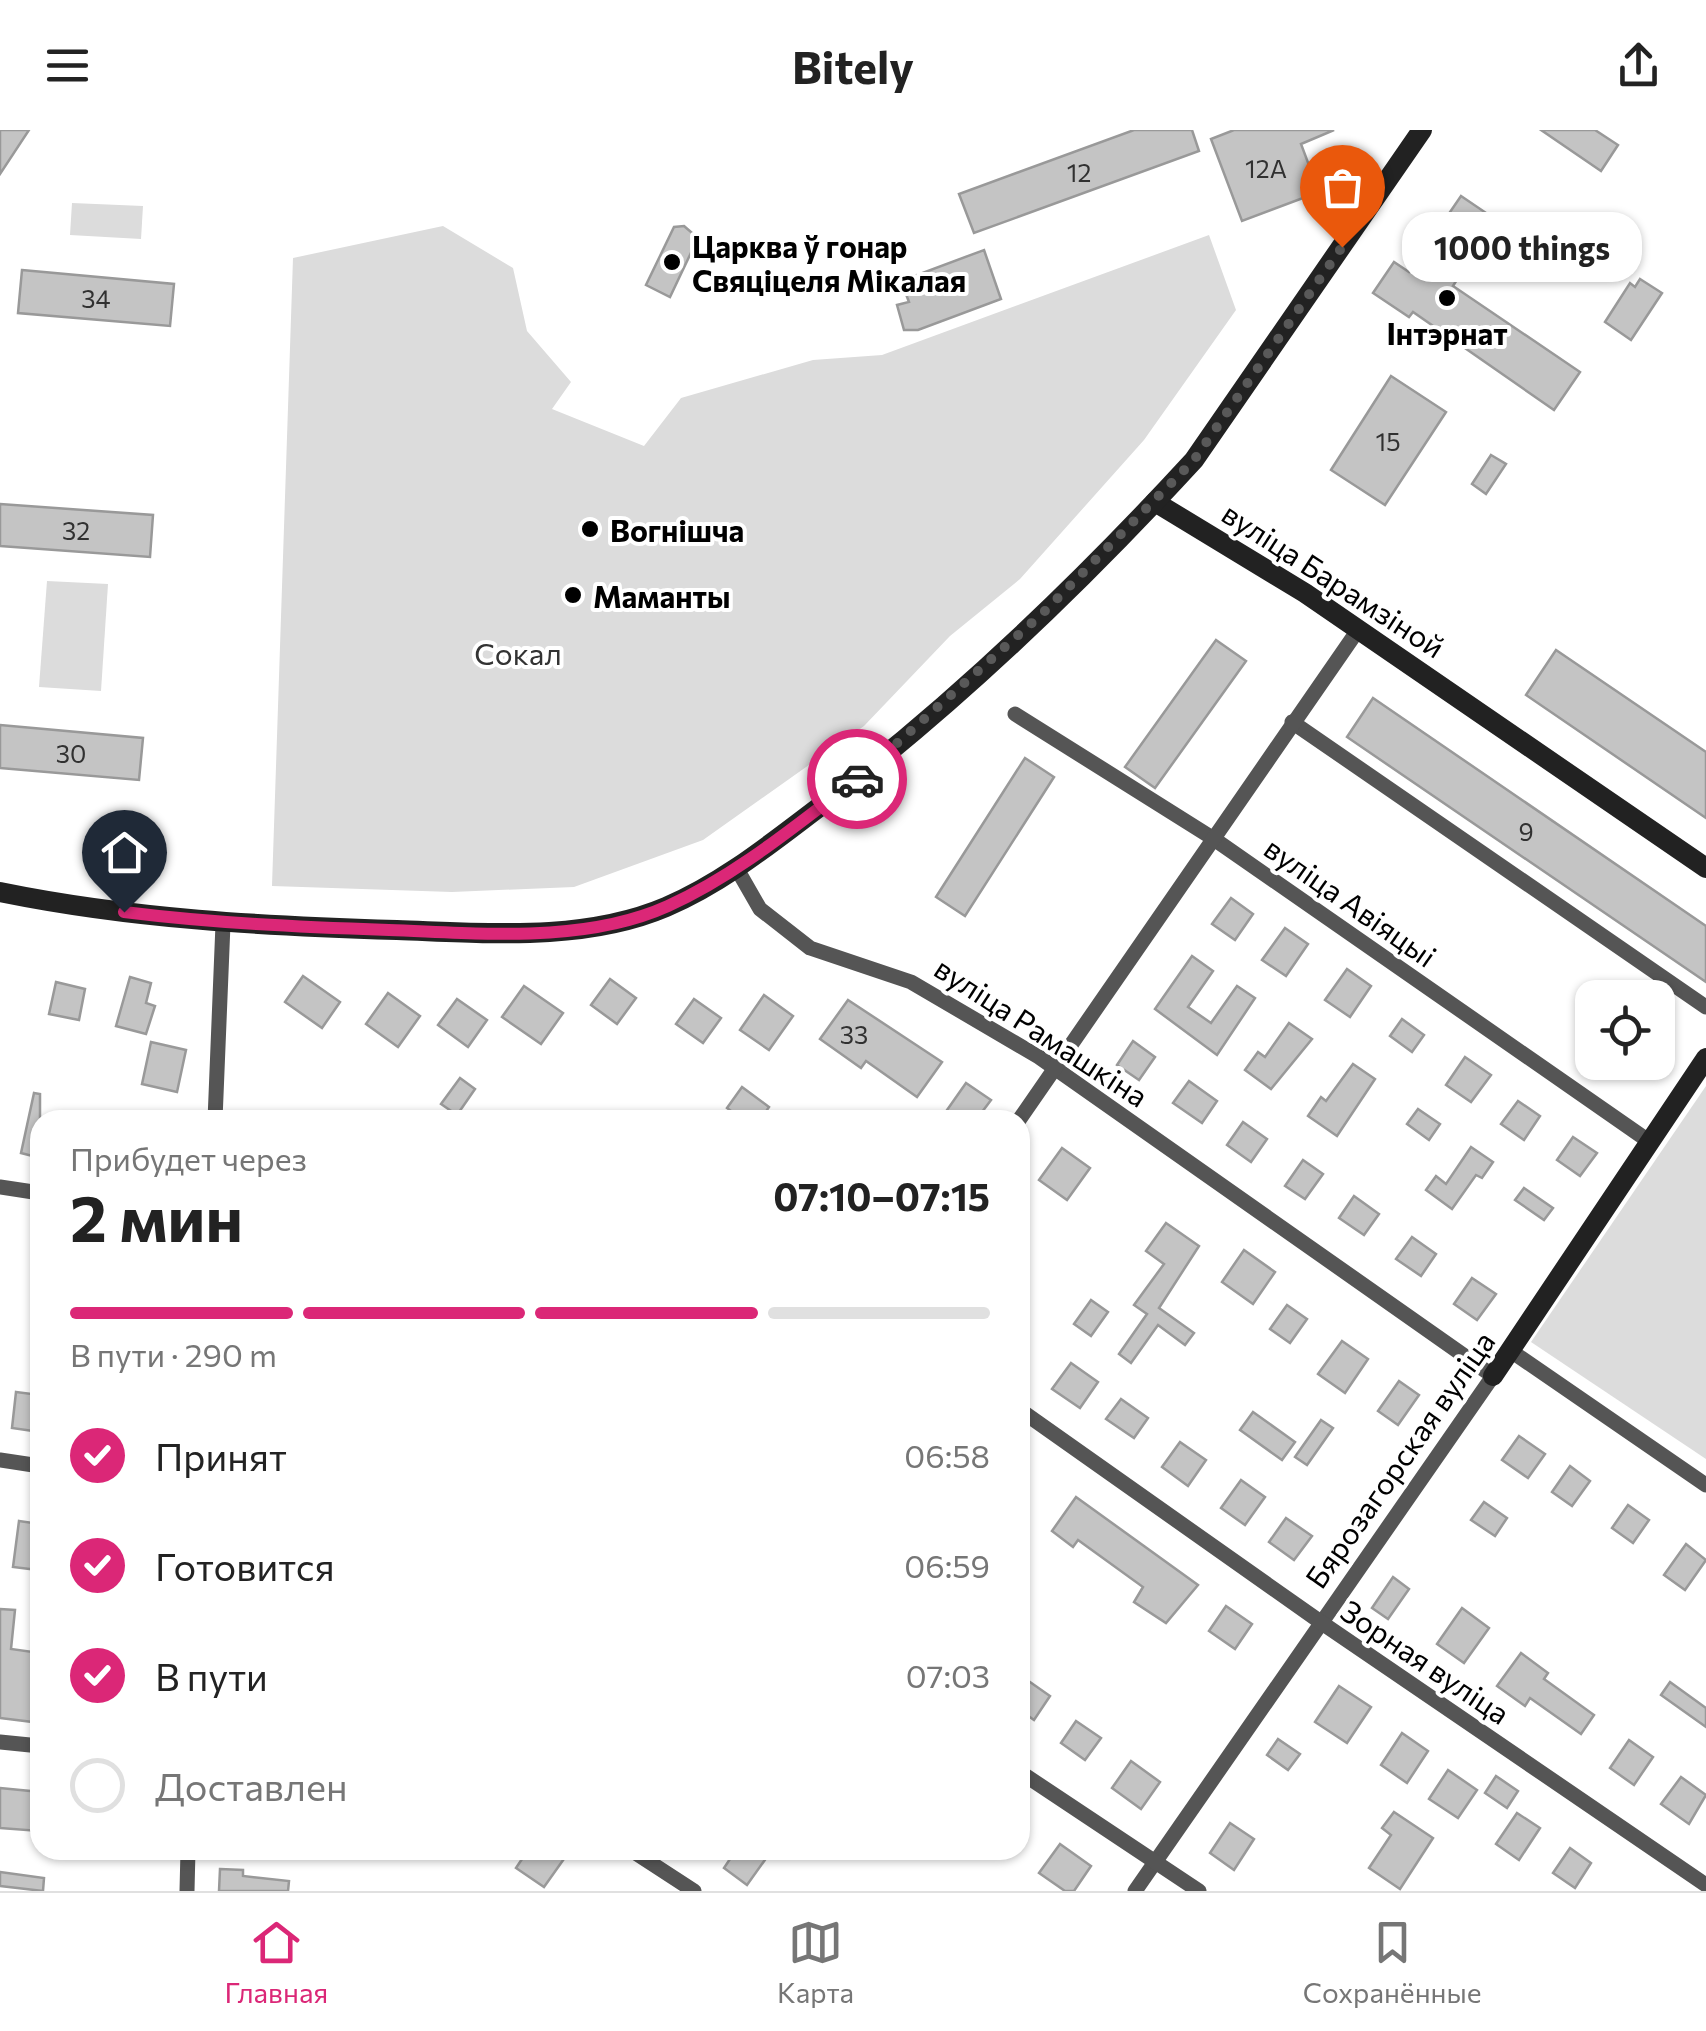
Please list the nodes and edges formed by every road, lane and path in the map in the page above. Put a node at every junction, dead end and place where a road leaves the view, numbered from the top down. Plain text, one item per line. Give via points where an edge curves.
1 (1422, 130) edge
2 (1156, 502) junction
3 (1358, 630) junction
4 (1016, 714) dead end
5 (1292, 722) junction
6 (1214, 840) junction
7 (1706, 868) edge
8 (738, 869) junction
9 (0, 892) edge
10 (223, 924) junction
11 (1706, 1007) edge
12 (1706, 1058) edge
13 (1055, 1070) junction
14 (214, 1110) edge
15 (1026, 1110) edge
16 (1650, 1142) junction
17 (0, 1187) edge
18 (30, 1192) edge
19 (1511, 1351) junction
20 (1493, 1376) junction
21 (1030, 1417) edge
22 (0, 1460) edge
23 (30, 1464) edge
24 (1706, 1485) edge
25 (1322, 1624) junction
26 (0, 1742) edge
27 (30, 1745) edge
28 (1030, 1779) edge
29 (188, 1860) edge
30 (646, 1860) edge
31 (1156, 1861) junction
32 (1706, 1885) edge
33 (187, 1891) edge
34 (694, 1891) edge
35 (1135, 1891) edge
36 (1199, 1891) edge

1 - 2 street via 1204,446
2 - 3 street, вуліца Барамзіной
2 - 8 street via 868,770
3 - 5 street
3 - 7 street, вуліца Барамзіной
4 - 6 street, вуліца Авіяцыі
5 - 6 street
5 - 11 street
6 - 13 street
6 - 16 street, вуліца Авіяцыі
8 - 10 street via 666,907 587,928 490,933
8 - 13 street, вуліца Рамашкіна via 760,909 810,948 911,982
9 - 10 street
10 - 14 street
12 - 16 street, Бярозагорская вуліца
13 - 15 street
13 - 20 street, вуліца Рамашкіна
16 - 19 street, Бярозагорская вуліца
17 - 18 street
19 - 20 street, Бярозагорская вуліца
19 - 24 street
20 - 25 street, Бярозагорская вуліца
21 - 25 street, Зорная вуліца
22 - 23 street
25 - 31 street, Бярозагорская вуліца
25 - 32 street, Зорная вуліца
26 - 27 street
28 - 31 street
29 - 33 street
30 - 34 street
31 - 35 street, Бярозагорская вуліца
31 - 36 street

